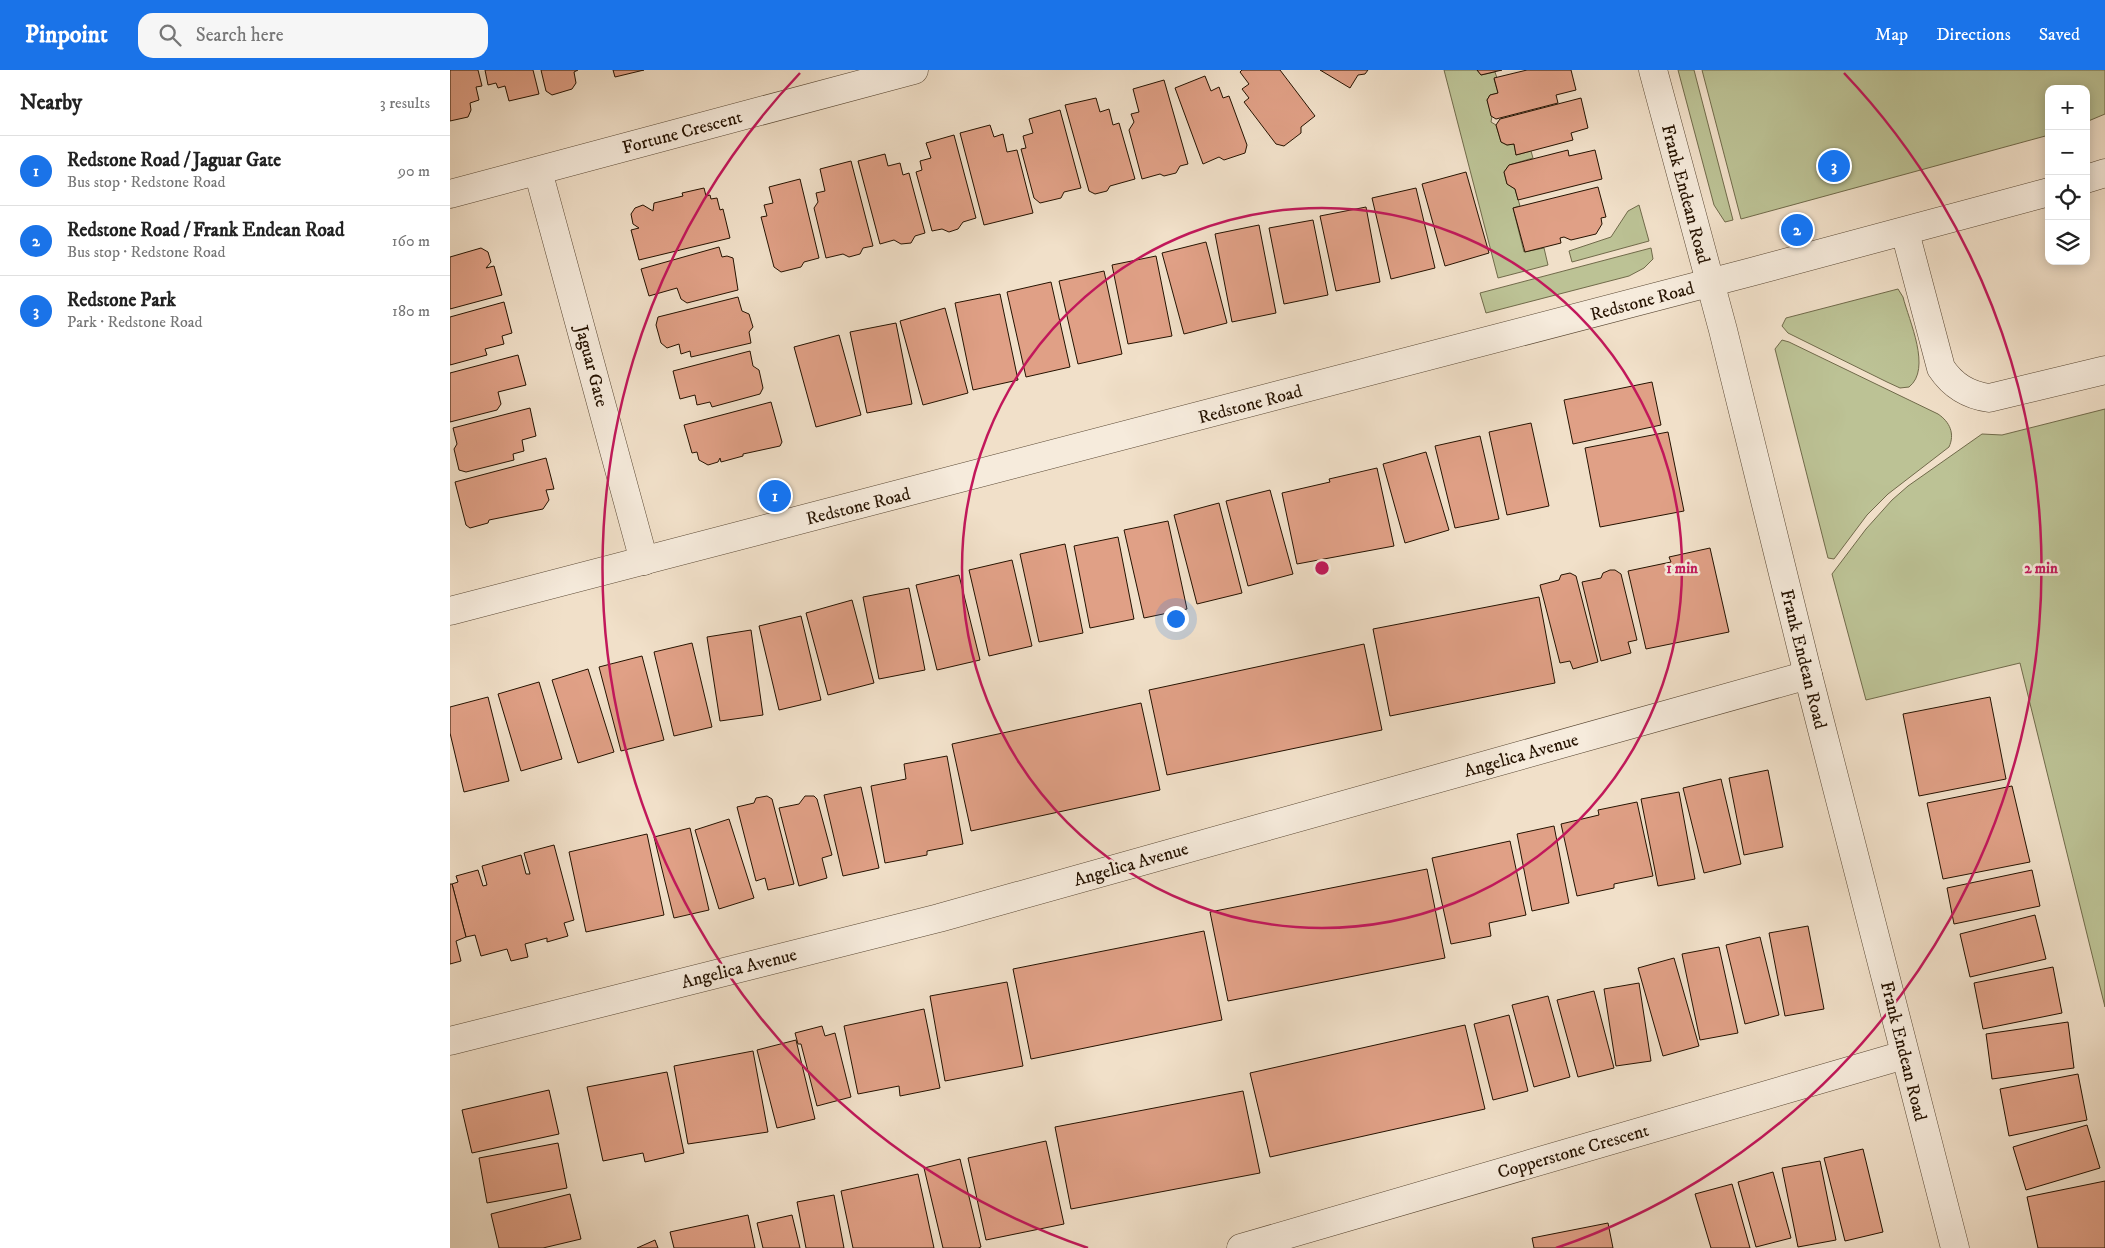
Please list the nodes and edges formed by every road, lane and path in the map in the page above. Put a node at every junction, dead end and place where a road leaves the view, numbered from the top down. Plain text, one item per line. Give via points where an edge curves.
1 (914, 70) edge
2 (1653, 70) edge
3 (538, 171) junction
4 (2105, 173) edge
5 (2090, 179) edge
6 (2045, 193) edge
7 (450, 194) edge
8 (1904, 232) junction
9 (1709, 283) junction
10 (2105, 370) edge
11 (644, 561) junction
12 (450, 611) edge
13 (1808, 675) junction
14 (450, 1041) edge
15 (1904, 1055) junction
16 (1241, 1248) edge
17 (1955, 1248) edge

1 - 3 street, Fortune Crescent
2 - 9 street, Frank Endean Road
3 - 7 street, Fortune Crescent
3 - 11 street, Jaguar Gate
4 - 5 street
6 - 8 street, Redstone Road
8 - 9 street, Redstone Road
8 - 10 street via 1941,368 1950,381 1974,396 1989,398
9 - 11 street, Redstone Road
9 - 13 street, Frank Endean Road
11 - 12 street, Redstone Road
13 - 14 street, Angelica Avenue via 939,918
13 - 15 street, Frank Endean Road
15 - 16 street, Copperstone Crescent
15 - 17 street, Frank Endean Road

